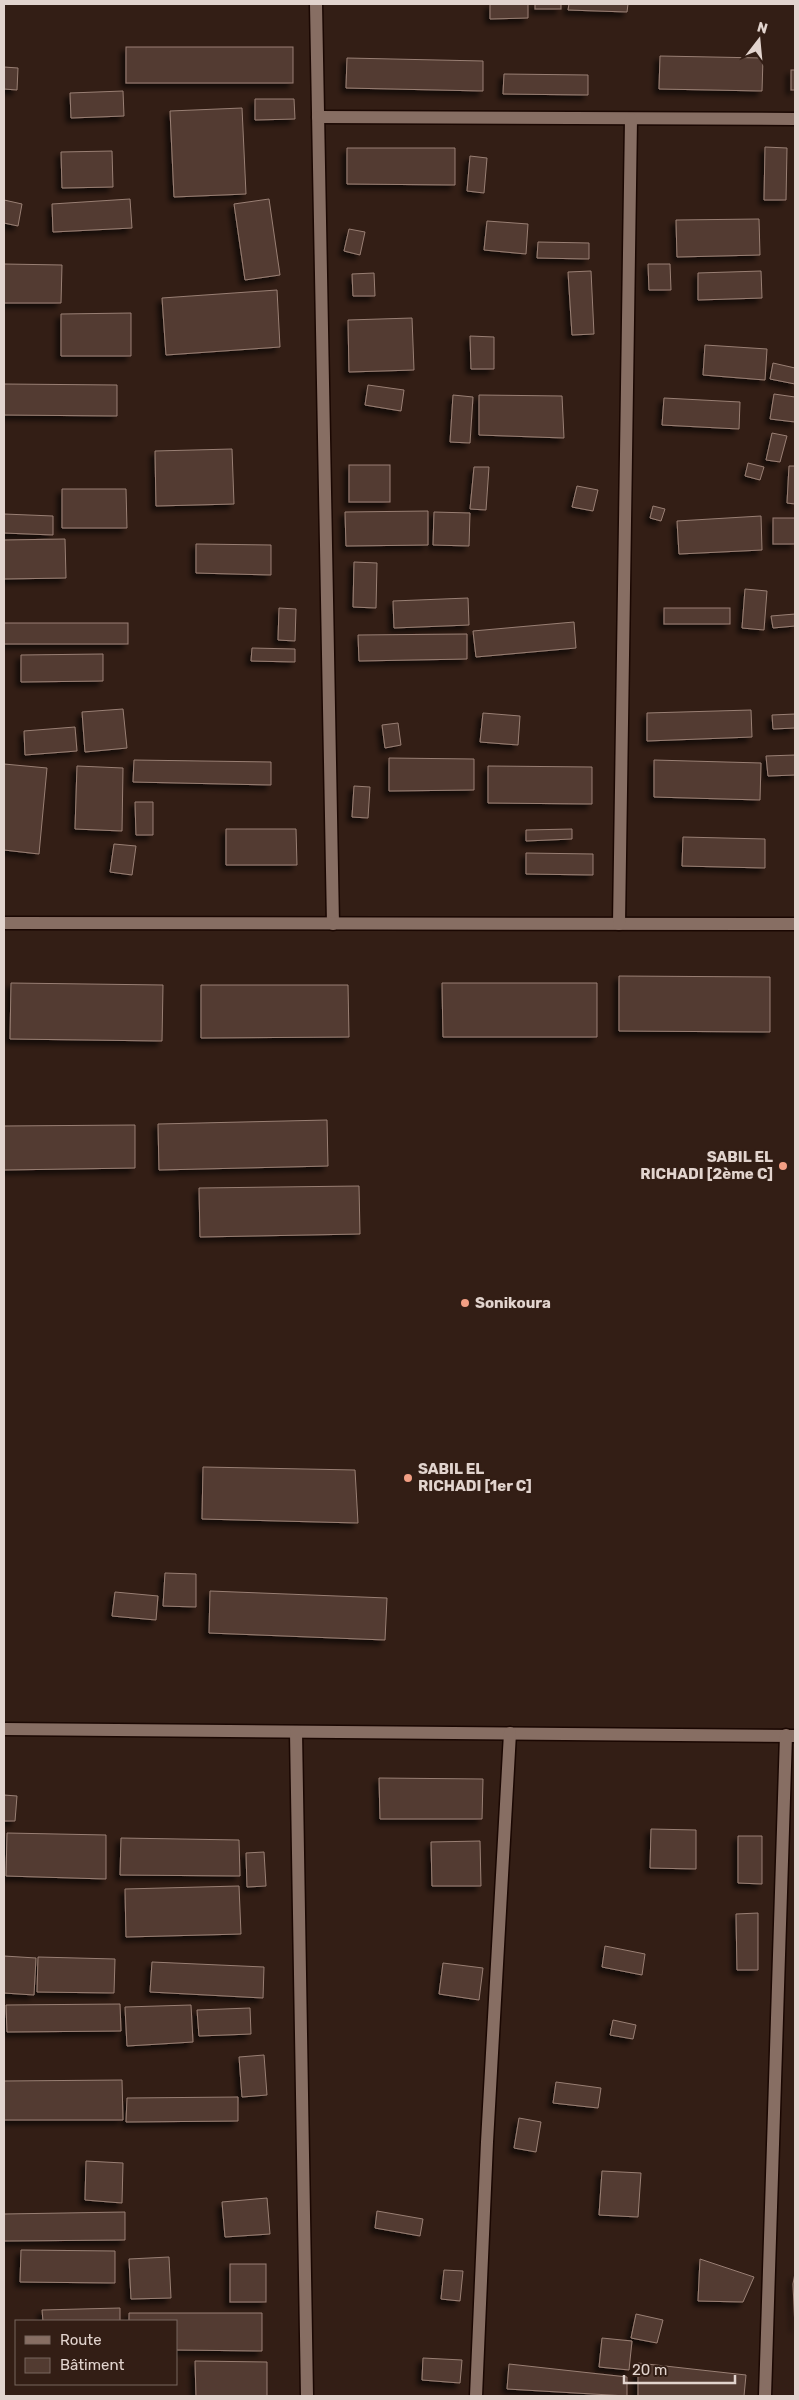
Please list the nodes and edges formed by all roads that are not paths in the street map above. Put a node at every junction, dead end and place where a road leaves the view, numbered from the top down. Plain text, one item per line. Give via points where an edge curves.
1 (316, 4) edge
2 (318, 116) junction
3 (631, 118) junction
4 (795, 119) edge
5 (4, 924) edge
6 (333, 924) junction
7 (619, 924) junction
8 (795, 924) edge
9 (4, 1729) edge
10 (296, 1732) junction
11 (510, 1733) junction
12 (790, 1735) edge
13 (307, 2396) edge
14 (476, 2396) edge
15 (764, 2396) edge

1 - 2 street
2 - 3 street
2 - 6 street
3 - 4 street
3 - 7 street
5 - 6 street
6 - 7 street
7 - 8 street
9 - 10 street
10 - 11 street
10 - 13 street
11 - 12 street
11 - 14 street
12 - 15 street

